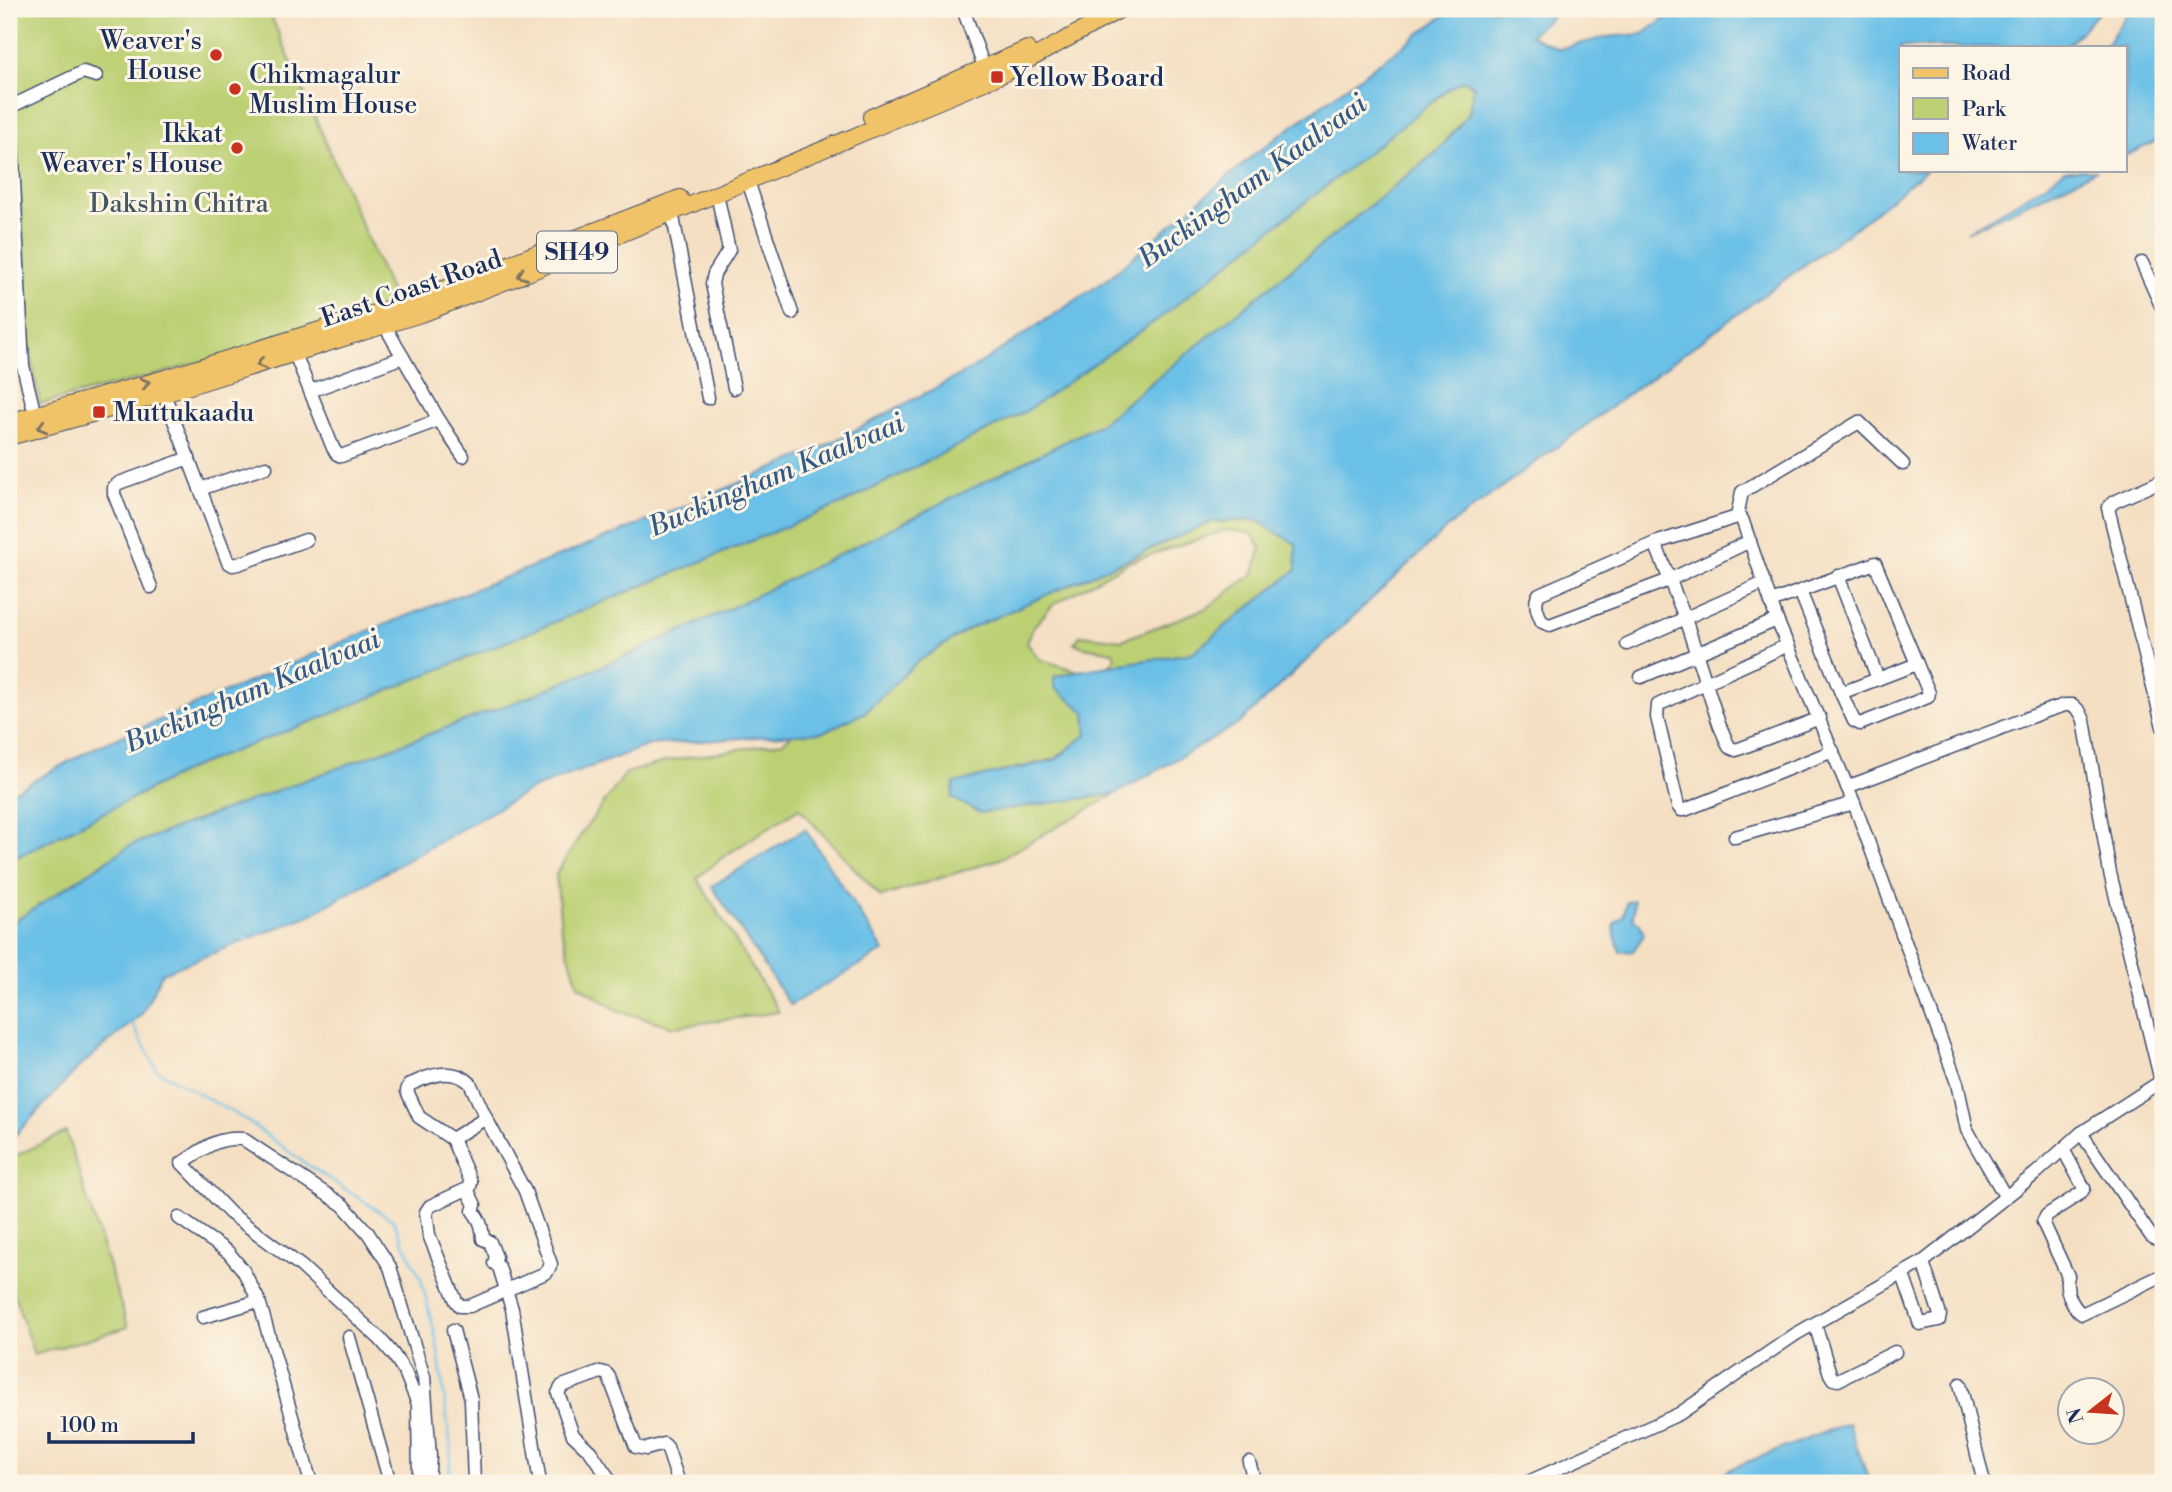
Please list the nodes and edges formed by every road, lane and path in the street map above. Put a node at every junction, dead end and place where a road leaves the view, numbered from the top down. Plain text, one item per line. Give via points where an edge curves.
1 (963, 9) edge
2 (1121, 9) edge
3 (1091, 11) edge
4 (984, 67) junction
5 (96, 76) dead end
6 (9, 79) edge
7 (10, 107) edge
8 (748, 181) junction
9 (717, 194) junction
10 (672, 212) junction
11 (2142, 263) dead end
12 (2163, 310) edge
13 (404, 312) junction
14 (792, 313) dead end
15 (385, 326) junction
16 (295, 354) junction
17 (403, 357) junction
18 (734, 388) dead end
19 (310, 391) junction
20 (164, 394) junction
21 (708, 398) dead end
22 (35, 415) junction
23 (439, 420) junction
24 (9, 422) edge
25 (9, 437) edge
26 (463, 456) dead end
27 (189, 458) junction
28 (1903, 464) dead end
29 (266, 467) dead end
30 (2163, 480) edge
31 (200, 489) junction
32 (1737, 517) junction
33 (306, 540) dead end
34 (1750, 541) junction
35 (1655, 543) junction
36 (1838, 576) junction
37 (1669, 580) junction
38 (1764, 583) junction
39 (151, 587) dead end
40 (1800, 591) junction
41 (1771, 602) junction
42 (1685, 618) junction
43 (1777, 620) junction
44 (1627, 644) dead end
45 (1788, 645) junction
46 (1697, 653) junction
47 (1917, 664) junction
48 (1641, 677) dead end
49 (1878, 679) junction
50 (1706, 681) junction
51 (1841, 693) junction
52 (1820, 718) junction
53 (2163, 727) edge
54 (1833, 751) junction
55 (1847, 787) junction
56 (1854, 803) junction
57 (1735, 837) dead end
58 (2162, 1081) edge
59 (486, 1118) junction
60 (2081, 1133) junction
61 (452, 1139) junction
62 (2063, 1149) junction
63 (469, 1187) junction
64 (2005, 1196) junction
65 (179, 1218) dead end
66 (2163, 1243) edge
67 (1923, 1262) junction
68 (1903, 1275) junction
69 (2163, 1275) edge
70 (508, 1288) junction
71 (259, 1301) junction
72 (203, 1317) dead end
73 (1815, 1324) junction
74 (453, 1330) dead end
75 (349, 1337) dead end
76 (1895, 1352) dead end
77 (1959, 1384) dead end
78 (1249, 1462) dead end
79 (311, 1483) edge
80 (390, 1483) edge
81 (419, 1483) edge
82 (428, 1483) edge
83 (474, 1483) edge
84 (540, 1483) edge
85 (612, 1483) edge
86 (679, 1483) edge
87 (1255, 1483) edge
88 (1526, 1483) edge
89 (1984, 1483) edge

1 - 4 street
2 - 8 main road, East Coast Road / SH49 via 1001,75
3 - 4 main road, East Coast Road / SH49 via 1041,42
4 - 13 main road, East Coast Road / SH49 via 763,166
5 - 7 street via 83,72
6 - 7 street
7 - 22 street via 23,366
8 - 9 main road, East Coast Road / SH49
8 - 14 street
9 - 10 main road, East Coast Road / SH49
9 - 18 street via 729,250 712,284
10 -> 13 main road, East Coast Road / SH49 via 530,272
10 - 21 street
11 - 12 street
13 - 15 main road, East Coast Road / SH49
22 -> 13 main road, East Coast Road / SH49
15 - 16 main road, East Coast Road / SH49
15 - 17 street
16 - 19 street
16 -> 20 main road, East Coast Road / SH49
17 - 19 street
17 - 23 street
19 - 23 street via 333,448 341,456
20 -> 25 main road, East Coast Road / SH49
20 - 27 street
22 - 24 main road, East Coast Road / SH49
23 - 26 street
27 - 31 street
27 - 39 street via 114,487
28 - 32 street via 1859,422 1742,492
29 - 31 street
30 - 53 street via 2108,508
31 - 33 street via 233,565
32 - 34 street
32 - 35 street
34 - 37 street
34 - 38 street
35 - 37 street
35 - 37 street via 1539,594 1539,616 1546,624 1555,623
36 - 40 street
36 - 47 street via 1877,565
36 - 49 street
37 - 42 street
38 - 41 street
38 - 42 street
40 - 41 street
40 - 51 street
41 - 43 street
42 - 44 street
42 - 46 street
43 - 45 street
43 - 46 street
45 - 50 street
45 - 52 street
46 - 48 street
46 - 50 street
47 - 49 street
47 - 51 street via 1928,697 1860,724 1854,721
49 - 51 street
50 - 52 street via 1719,724 1733,750
50 - 54 street via 1657,708 1681,810
52 - 54 street
54 - 55 street
55 - 56 street
55 - 58 street via 2046,711 2073,705 2085,727 2110,873
56 - 57 street
56 - 64 street via 1957,1083 1967,1130
58 - 60 street
59 - 61 street
59 - 61 street via 465,1079 442,1073 409,1085 407,1091 419,1117
59 - 70 street via 525,1191 551,1264 547,1272
60 - 62 street
60 - 66 street via 2151,1237
61 - 63 street
62 - 64 street
62 - 69 street via 2084,1188 2043,1222 2068,1276 2066,1284 2077,1311 2082,1314
63 - 70 street
63 - 70 street via 429,1206 429,1235 460,1306 471,1306
64 - 67 street
65 - 71 street via 228,1252
67 - 68 street
67 - 68 street via 1939,1320 1920,1324
68 - 73 street
70 - 84 street
71 - 72 street
71 - 79 street
73 - 76 street via 1833,1379
73 - 88 street via 1679,1414
74 - 83 street via 471,1399
75 - 80 street
77 - 89 street
78 - 87 street
81 - 82 street via 418,1404 393,1354 301,1266 230,1213 182,1163 217,1140 243,1139 343,1205 368,1233 390,1267 424,1377
85 - 86 street via 573,1435 558,1393 562,1386 601,1372 609,1377 636,1447 664,1444

